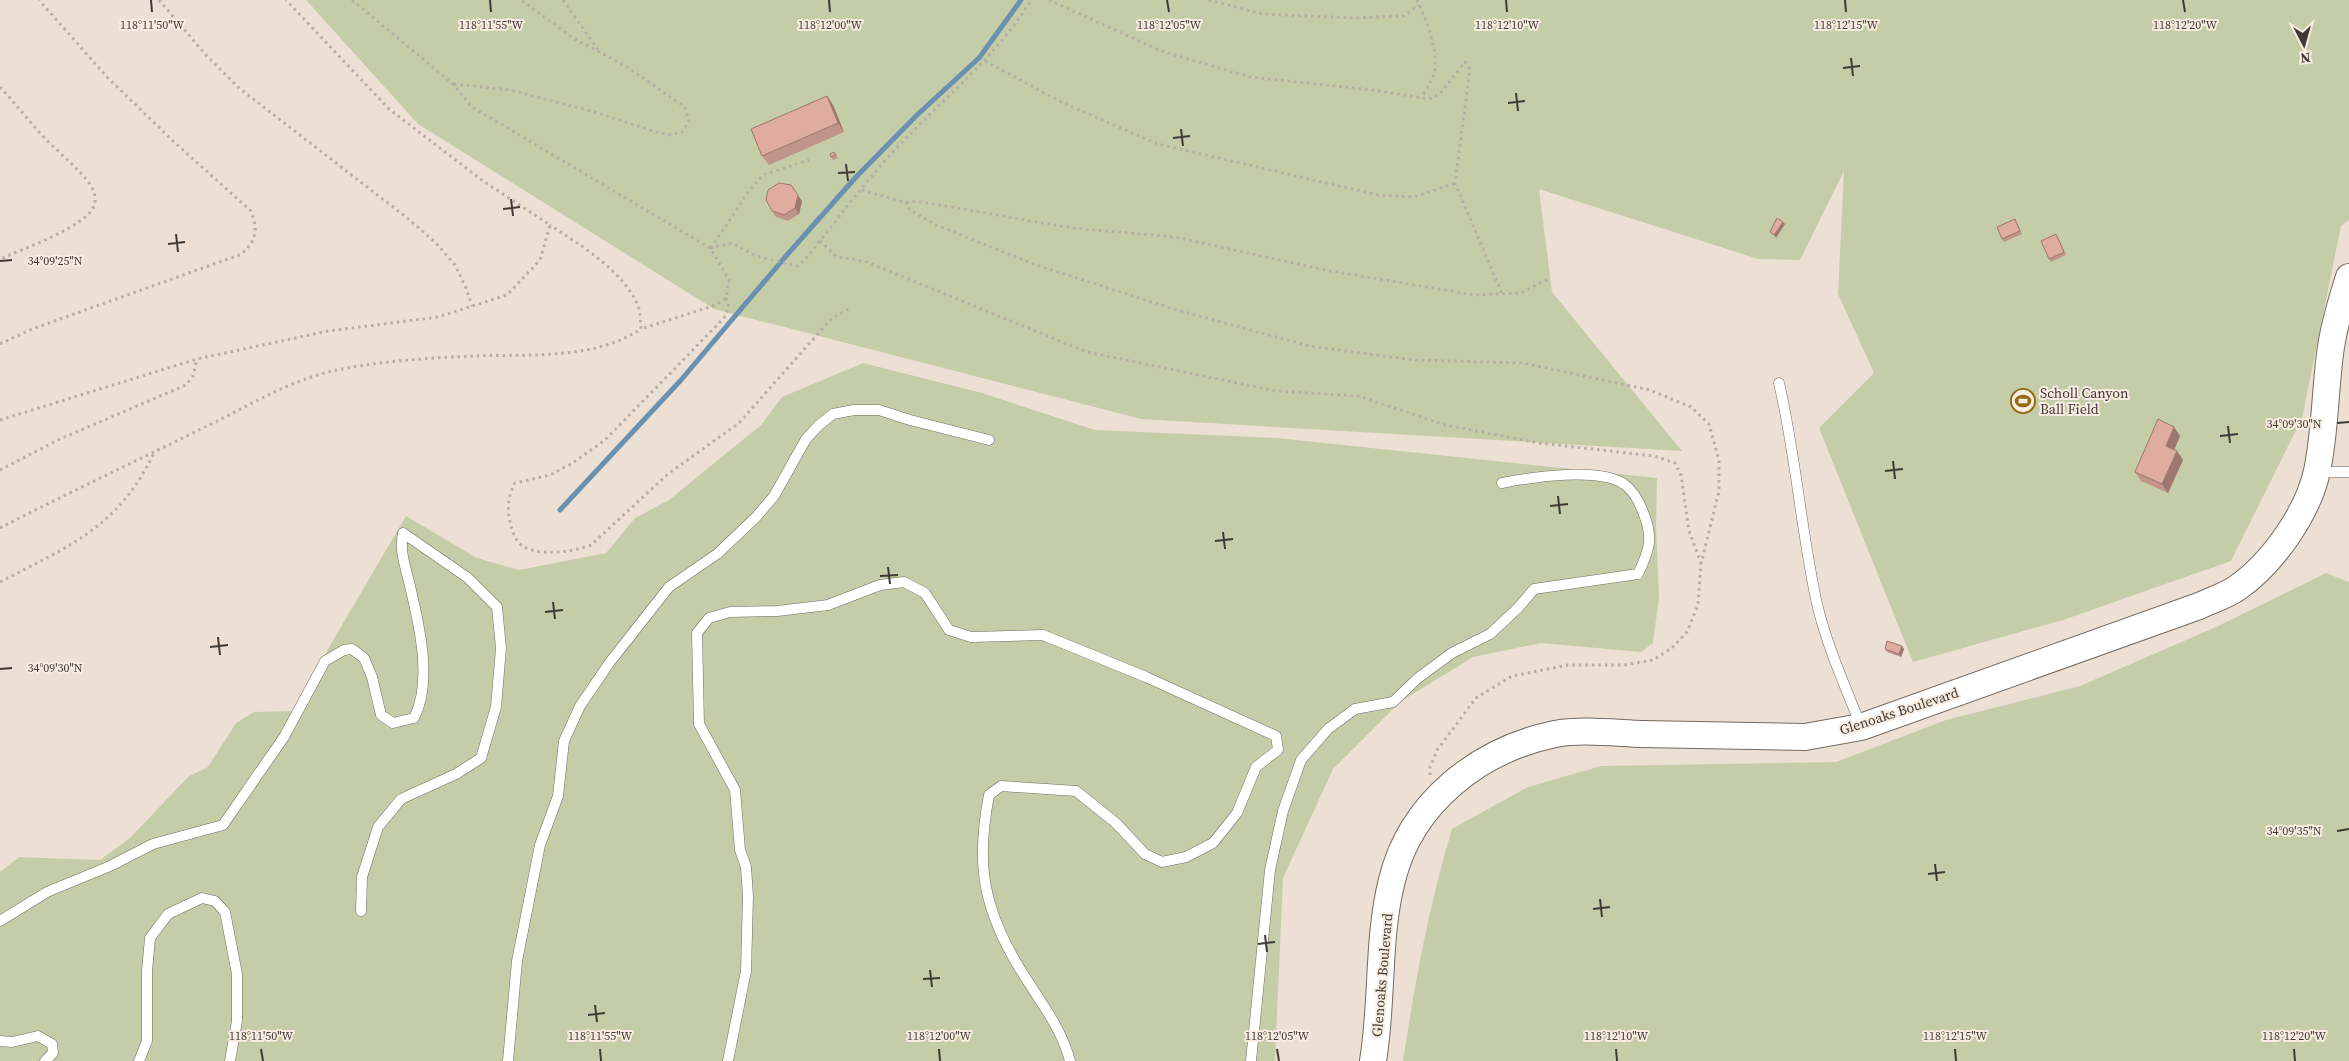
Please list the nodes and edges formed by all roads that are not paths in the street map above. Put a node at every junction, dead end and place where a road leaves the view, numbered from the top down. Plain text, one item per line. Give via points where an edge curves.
1 (2349, 277) edge
2 (1779, 383) dead end
3 (989, 440) dead end
4 (2317, 472) junction
5 (2349, 472) edge
6 (1502, 483) dead end
7 (1861, 727) junction
8 (361, 911) dead end
9 (0, 921) edge
10 (0, 1041) edge
11 (45, 1061) edge
12 (139, 1061) edge
13 (230, 1061) edge
14 (508, 1061) edge
15 (728, 1061) edge
16 (1070, 1061) edge
17 (1250, 1061) edge
18 (1373, 1061) edge

1 - 4 street, Glenoaks Boulevard via 2330,352
2 - 7 lane via 1791,432 1802,521 1818,606
3 - 14 lane via 879,410 832,414 806,440 774,496 757,516 717,554 669,587 610,662 580,706 564,741 558,796 540,845 517,961
4 - 5 lane
4 - 7 street, Glenoaks Boulevard via 2287,537 2262,567 2236,588 2199,606
6 - 17 lane via 1536,476 1596,475 1623,484 1637,496 1646,520 1650,549 1638,574 1534,590 1490,634 1452,653 1393,702 1356,709 1328,729 1301,760 1282,811 1270,870
7 - 18 street, Glenoaks Boulevard via 1805,737 1556,734 1521,744 1481,762 1446,788 1420,817 1403,845 1391,881 1382,939
8 - 9 lane via 362,877 378,827 401,800 456,774 481,758 496,707 501,648 497,606 468,578 403,533 400,545 424,673 421,706 414,718 393,723 381,715 364,658 352,649 344,650 326,661 284,738 223,825 153,844 47,892
10 - 11 lane via 12,1042 38,1036 52,1044 53,1053
12 - 13 lane via 147,1041 150,938 168,914 202,898 215,901 226,912 237,974 237,1021
15 - 16 lane via 746,972 746,867 740,850 736,790 699,724 697,633 709,618 730,612 828,605 880,585 904,582 924,593 949,630 971,637 1042,635 1146,677 1276,736 1278,750 1256,767 1237,813 1213,843 1170,861 1162,862 1145,854 1116,822 1076,791 1001,786 989,794 982,870 990,906 1013,957 1067,1048

